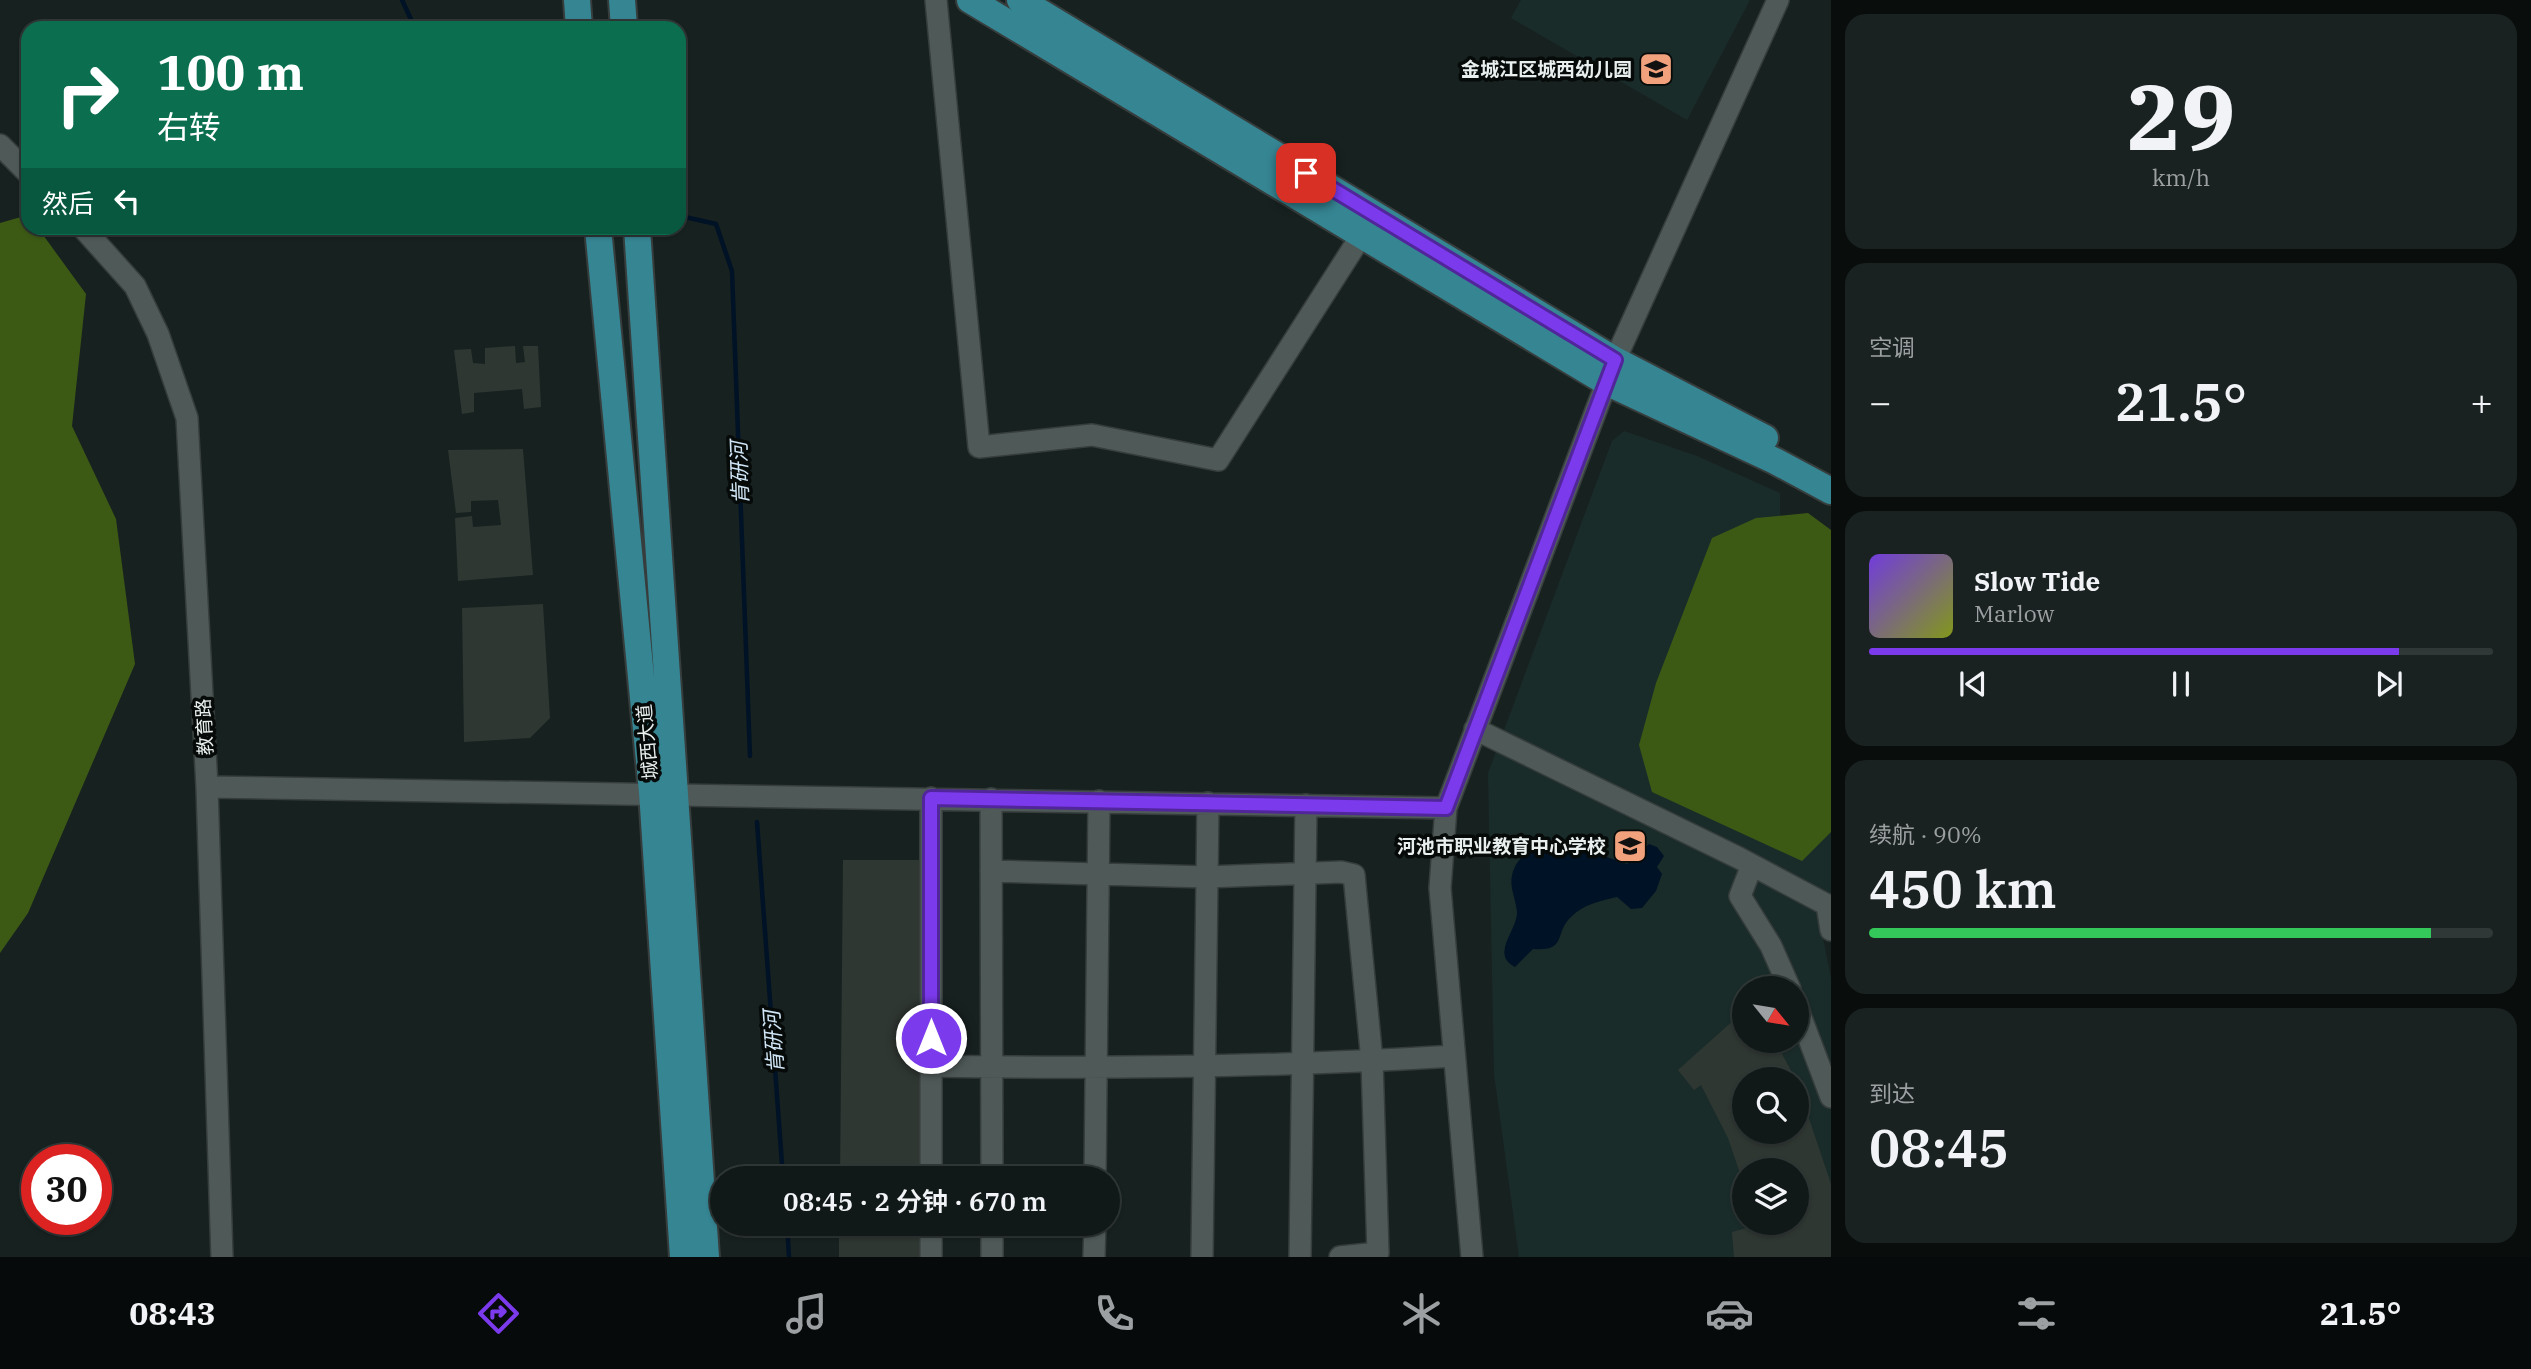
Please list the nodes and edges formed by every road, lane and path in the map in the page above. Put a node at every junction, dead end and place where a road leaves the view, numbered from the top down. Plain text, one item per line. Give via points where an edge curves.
1 (577, 0) edge
2 (622, 0) edge
3 (936, 0) edge
4 (970, 0) edge
5 (1020, 0) edge
6 (1778, 0) edge
7 (578, 21) edge
8 (624, 21) edge
9 (0, 145) edge
10 (21, 166) edge
11 (89, 235) edge
12 (599, 235) edge
13 (637, 235) edge
14 (1361, 236) junction
15 (1610, 372) junction
16 (1831, 474) edge
17 (1831, 491) edge
18 (1475, 729) junction
19 (207, 787) junction
20 (663, 793) junction
21 (931, 798) junction
22 (991, 799) junction
23 (1099, 801) junction
24 (1208, 803) junction
25 (1306, 805) junction
26 (1446, 808) junction
27 (1752, 865) junction
28 (991, 871) junction
29 (1098, 874) junction
30 (1305, 874) junction
31 (1207, 877) junction
32 (1829, 906) edge
33 (1831, 930) edge
34 (1785, 976) edge
35 (1810, 1041) edge
36 (1454, 1056) junction
37 (1372, 1061) junction
38 (1303, 1064) junction
39 (1205, 1065) junction
40 (931, 1066) junction
41 (992, 1067) junction
42 (1096, 1069) junction
43 (1831, 1097) edge
44 (931, 1166) edge
45 (992, 1166) edge
46 (1095, 1166) edge
47 (931, 1236) edge
48 (992, 1236) edge
49 (1095, 1236) edge
50 (222, 1257) edge
51 (683, 1257) edge
52 (706, 1257) edge
53 (931, 1257) edge
54 (992, 1257) edge
55 (1094, 1257) edge
56 (1202, 1257) edge
57 (1300, 1257) edge
58 (1340, 1257) edge
59 (1472, 1257) edge

1 - 7 main road
2 - 8 main road
3 - 14 street via 979,447 1092,435 1218,460
4 - 14 main road
5 - 15 main road
6 - 15 street
9 - 10 street
11 - 19 street, 教育路 via 135,286 158,334 187,418
12 - 20 main road, 城西大道
13 - 20 main road, 城西大道
14 - 15 main road
15 - 16 main road
15 - 17 main road
15 - 18 street
18 - 26 street
18 - 27 street
19 - 20 street
19 - 50 street, 教育路
20 - 21 street
20 - 51 main road, 城西大道
20 - 52 main road, 城西大道
21 - 22 street
21 - 40 street
22 - 23 street
22 - 28 street
23 - 24 street
23 - 29 street
24 - 25 street
24 - 31 street
25 - 26 street
25 - 30 street
26 - 36 street via 1440,888
27 - 32 street
27 - 34 street via 1740,896 1772,946
28 - 29 street
28 - 41 street
29 - 31 street
29 - 42 street
30 - 31 street
30 - 37 street via 1353,875
30 - 38 street
31 - 39 street
32 - 33 street
35 - 43 street
36 - 37 street
36 - 59 street
37 - 38 street
37 - 58 street via 1378,1253
38 - 39 street
38 - 57 street
39 - 42 street
39 - 56 street
40 - 41 street
40 - 44 street
41 - 42 street
41 - 45 street
42 - 46 street
47 - 53 street
48 - 54 street
49 - 55 street

